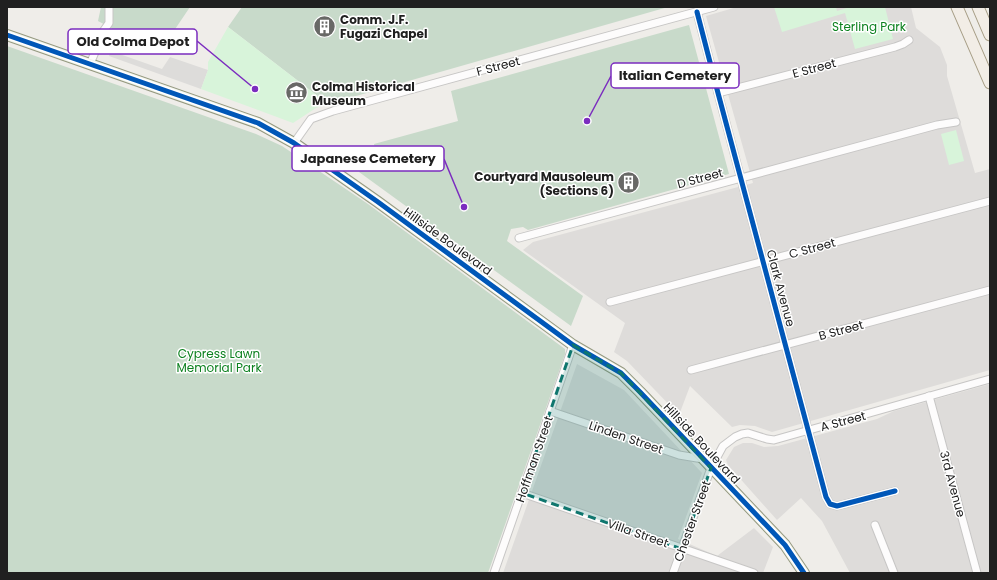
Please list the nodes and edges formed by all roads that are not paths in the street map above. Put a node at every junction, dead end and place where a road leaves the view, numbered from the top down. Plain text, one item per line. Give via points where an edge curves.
1 (108, 7) edge
2 (714, 7) edge
3 (950, 7) edge
4 (978, 7) edge
5 (958, 11) edge
6 (698, 12) junction
7 (7, 35) edge
8 (990, 35) edge
9 (909, 40) dead end
10 (90, 64) junction
11 (990, 83) edge
12 (718, 93) junction
13 (956, 122) dead end
14 (294, 143) junction
15 (741, 178) junction
16 (990, 201) edge
17 (519, 238) dead end
18 (764, 261) junction
19 (990, 290) edge
20 (610, 302) dead end
21 (573, 345) junction
22 (786, 345) junction
23 (691, 370) dead end
24 (990, 379) edge
25 (929, 396) junction
26 (550, 411) junction
27 (808, 430) junction
28 (703, 459) junction
29 (711, 468) junction
30 (895, 491) dead end
31 (522, 493) junction
32 (875, 525) dead end
33 (682, 549) junction
34 (494, 573) edge
35 (673, 573) edge
36 (754, 573) edge
37 (804, 573) edge
38 (894, 573) edge
39 (977, 573) edge

1 - 10 street via 110,23 99,37
2 - 6 street, F Street
3 - 5 street
4 - 8 main road
5 - 11 main road
6 - 12 street, Clark Avenue
6 - 14 street, F Street via 333,111 311,119
7 - 10 main road, Hillside Boulevard
9 - 12 street, E Street via 890,48
10 - 14 main road, Hillside Boulevard via 258,123
12 - 15 street, Clark Avenue
13 - 15 street, D Street
14 - 21 main road, Hillside Boulevard
15 - 17 street, D Street
15 - 18 street, Clark Avenue
16 - 18 street, C Street
18 - 20 street, C Street
18 - 22 street, Clark Avenue
19 - 22 street, B Street
21 - 26 street, Hoffman Street
21 - 28 main road, Hillside Boulevard via 621,373
22 - 23 street, B Street
22 - 27 street, Clark Avenue
24 - 25 street, A Street
25 - 27 street, A Street
25 - 39 street, 3rd Avenue
26 - 28 street, Linden Street via 679,455
26 - 31 street, Hoffman Street
27 - 29 street, A Street via 774,440 748,434 734,437 723,446
27 - 30 street, Clark Avenue via 830,504 837,506
28 - 29 main road, Hillside Boulevard
29 - 33 street, Chester Street
29 - 37 main road, Hillside Boulevard via 785,545
31 - 33 street, Villa Street
31 - 34 street, Hoffman Street
32 - 38 street
33 - 35 street, Chester Street
33 - 36 street, Villa Street

